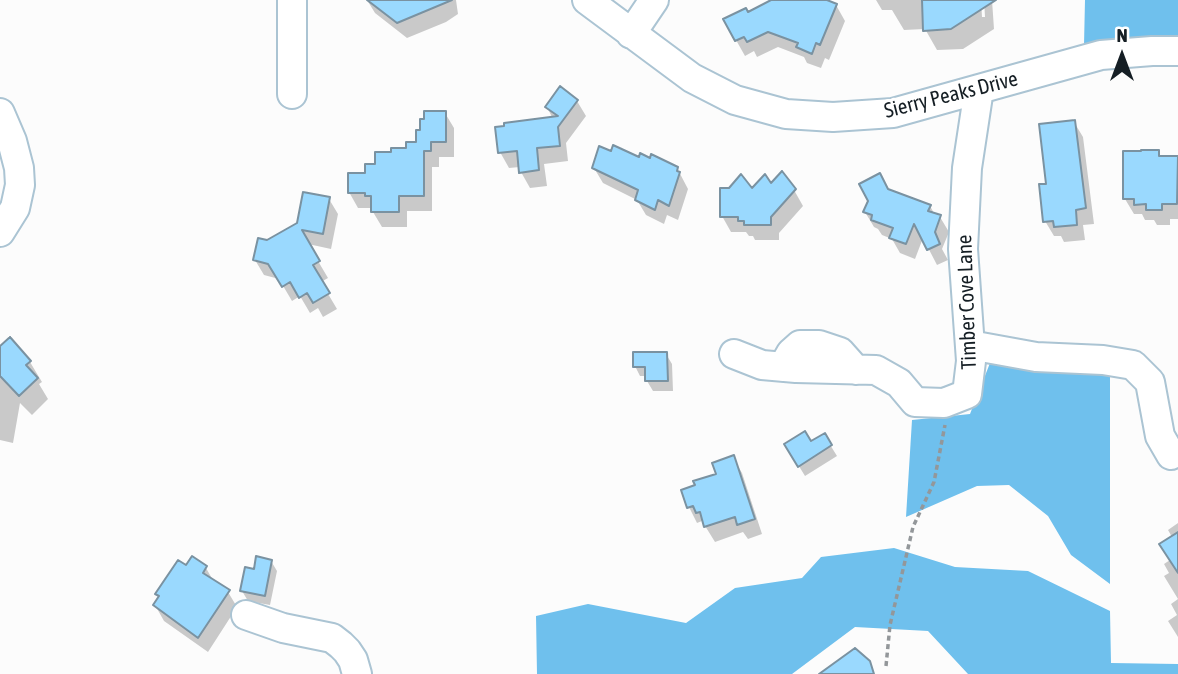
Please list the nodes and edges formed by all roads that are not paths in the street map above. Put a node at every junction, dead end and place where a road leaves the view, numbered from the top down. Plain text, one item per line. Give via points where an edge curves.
1 (292, 0) edge
2 (587, 0) edge
3 (654, 0) edge
4 (631, 34) junction
5 (1178, 51) edge
6 (979, 89) junction
7 (292, 94) dead end
8 (0, 113) edge
9 (0, 232) edge
10 (970, 345) junction
11 (734, 354) dead end
12 (1171, 454) dead end
13 (246, 615) dead end
14 (357, 674) edge

1 - 7 street
2 - 4 street, Sierry Peaks Drive
3 - 4 street
4 - 6 street, Sierry Peaks Drive via 692,78 735,100 786,114 893,113
5 - 6 street, Sierry Peaks Drive via 1101,55
6 - 10 street, Timber Cove Lane via 967,168 963,249
8 - 9 street via 14,150 20,185 15,208
10 - 11 street, Timber Cove Lane via 967,394 944,402 915,402 899,383 876,370 762,365
10 - 12 street via 1036,357 1103,359 1133,365 1150,382 1160,436
13 - 14 street via 332,638 347,651

